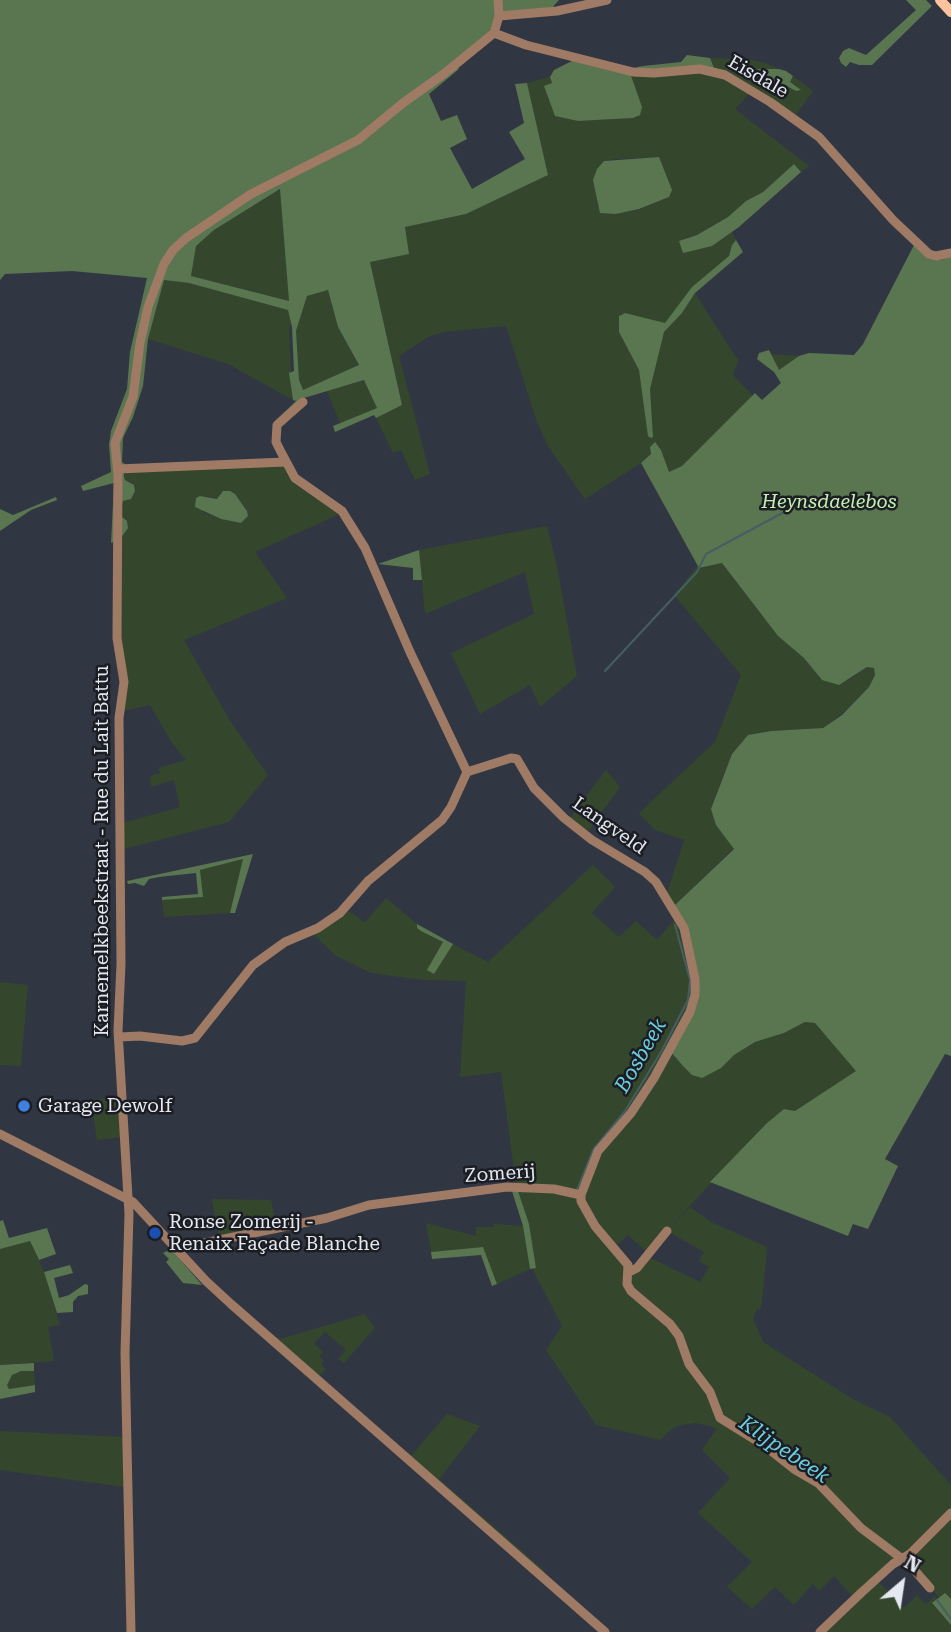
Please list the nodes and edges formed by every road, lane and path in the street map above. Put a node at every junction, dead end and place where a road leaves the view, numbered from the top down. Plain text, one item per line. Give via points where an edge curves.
1 (498, 0) edge
2 (607, 0) edge
3 (940, 0) edge
4 (951, 12) edge
5 (499, 16) junction
6 (494, 33) junction
7 (951, 253) edge
8 (303, 402) dead end
9 (285, 462) junction
10 (118, 469) junction
11 (467, 772) junction
12 (120, 1037) junction
13 (0, 1133) edge
14 (581, 1195) junction
15 (128, 1198) junction
16 (667, 1231) dead end
17 (174, 1249) junction
18 (629, 1272) junction
19 (951, 1513) edge
20 (901, 1558) junction
21 (930, 1588) dead end
22 (131, 1632) edge
23 (605, 1632) edge
24 (820, 1632) edge

1 - 5 street
2 - 5 street via 557,11
3 - 4 main road
5 - 6 street
6 - 7 street, Eisdale via 633,72 700,69 725,75 819,137 929,254
6 - 10 street, Karnemelkbeekstraat - Rue du Lait Battu via 358,140 251,194 173,250 143,326 132,402 115,443
8 - 9 street via 277,425 276,442
9 - 10 street
9 - 11 street via 297,480 342,511 365,548
10 - 12 street, Karnemelkbeekstraat - Rue du Lait Battu via 116,610 124,682 119,718
11 - 12 street via 442,820 368,881 340,913 256,961 195,1038
11 - 14 street, Langveld via 517,758 534,788 564,818 656,882 678,915 691,954 695,988 690,1012 631,1113 598,1151
12 - 15 street, Karnemelkbeekstraat - Rue du Lait Battu
13 - 15 street
14 - 17 street, Zomerij via 508,1187 369,1205
14 - 18 street via 591,1221
15 - 17 street
15 - 22 street, Karnemelkbeekstraat - Rue du Lait Battu via 125,1353
16 - 18 street
17 - 23 street
18 - 20 street via 631,1292 679,1336 720,1418 818,1483 860,1528
19 - 20 street
20 - 21 street
20 - 24 street

